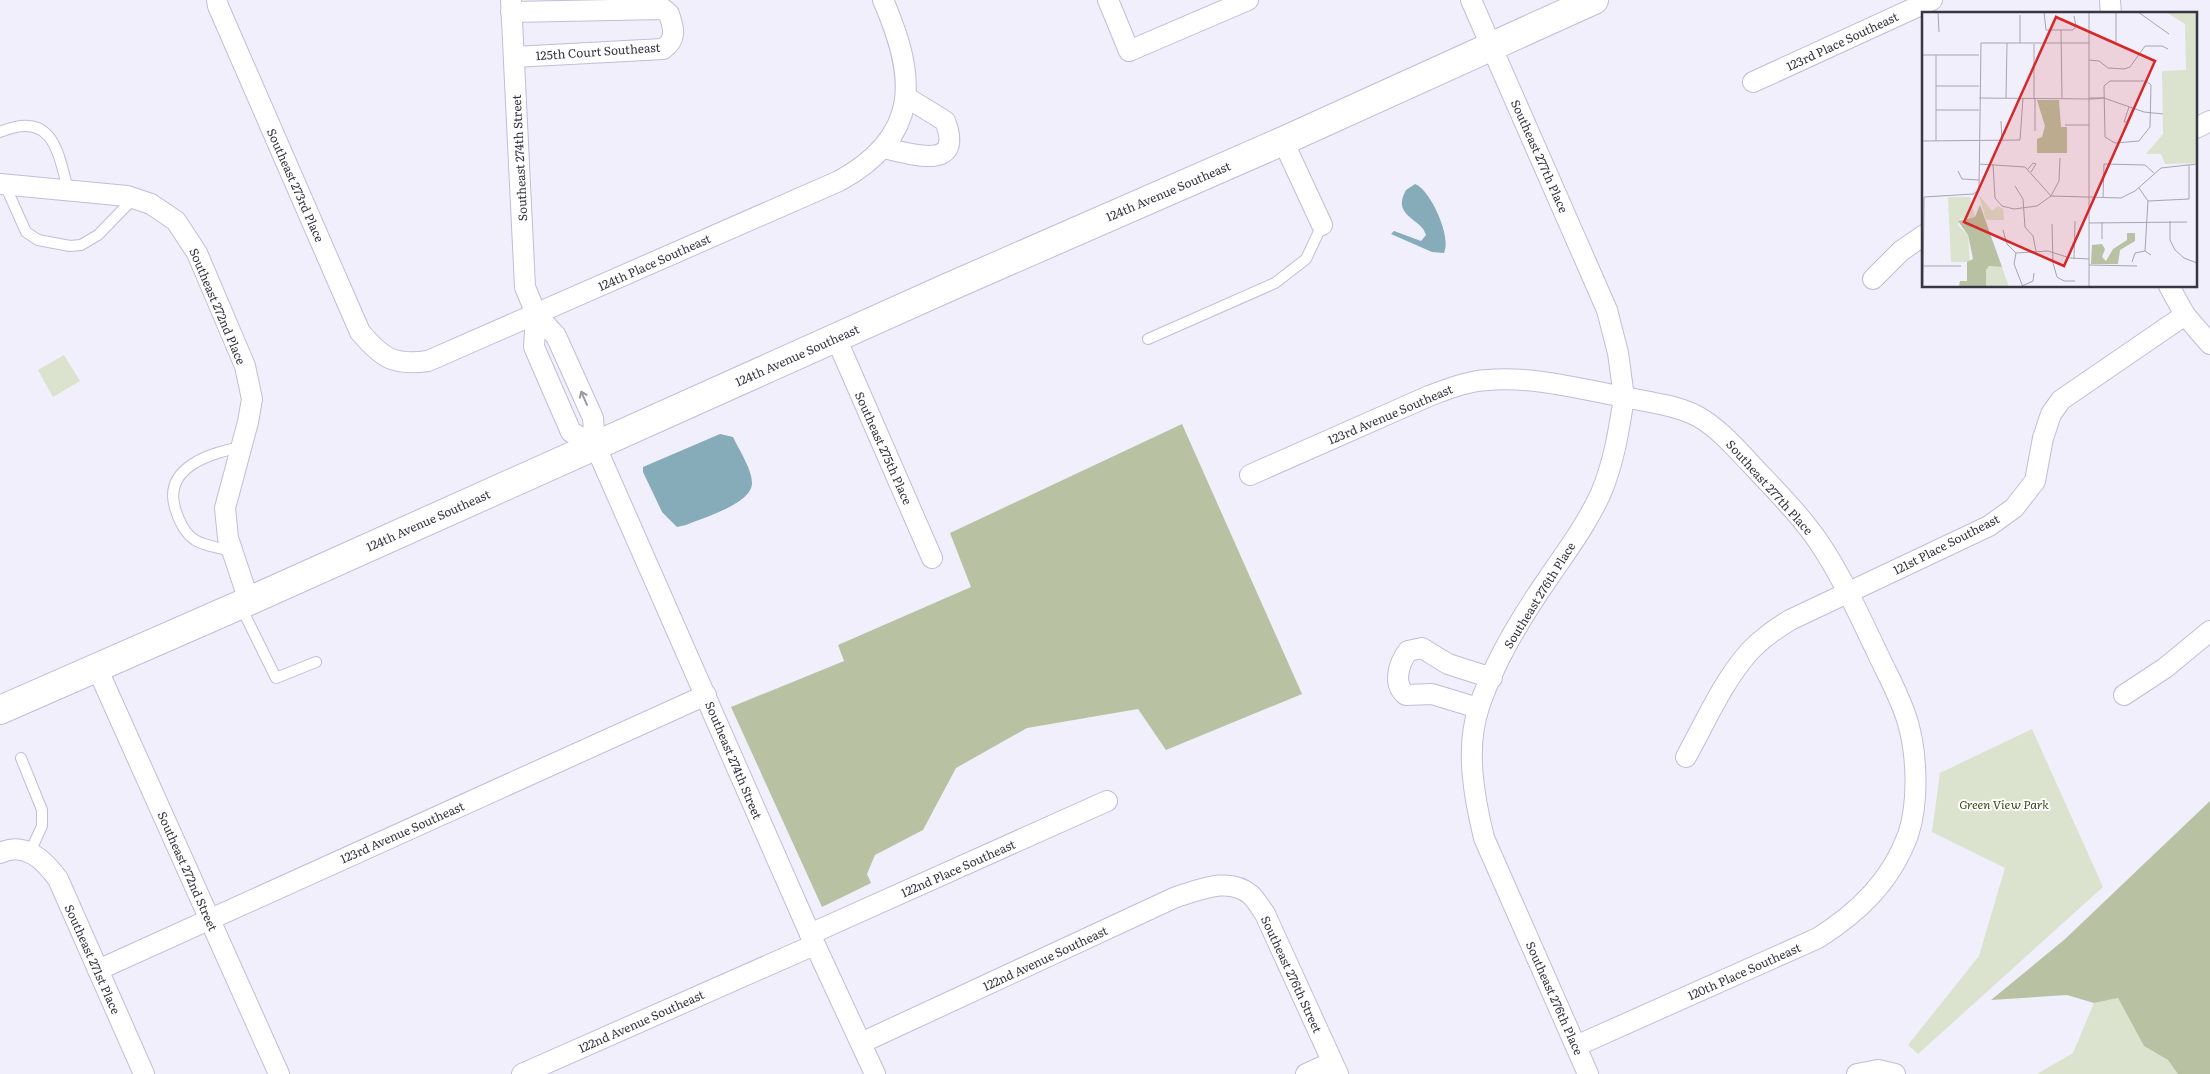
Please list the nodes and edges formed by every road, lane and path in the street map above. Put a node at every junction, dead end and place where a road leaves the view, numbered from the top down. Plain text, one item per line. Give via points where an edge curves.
1 (218, 0) edge
2 (883, 0) edge
3 (1108, 0) edge
4 (1248, 0) edge
5 (1471, 0) edge
6 (1594, 0) edge
7 (1932, 0) edge
8 (511, 6) edge
9 (1491, 46) junction
10 (514, 57) junction
11 (1753, 82) dead end
12 (906, 97) junction
13 (2210, 121) edge
14 (2198, 127) edge
15 (0, 132) edge
16 (1283, 141) junction
17 (884, 148) junction
18 (2, 185) edge
19 (68, 190) junction
20 (134, 198) junction
21 (1322, 225) joint
22 (1922, 236) edge
23 (1873, 279) dead end
24 (2169, 288) edge
25 (536, 314) junction
26 (2185, 315) junction
27 (836, 338) junction
28 (1148, 339) dead end
29 (2210, 344) edge
30 (389, 360) joint
31 (1624, 397) junction
32 (595, 444) junction
33 (241, 447) junction
34 (1250, 475) dead end
35 (233, 552) junction
36 (932, 558) dead end
37 (1848, 593) junction
38 (244, 603) junction
39 (2210, 631) edge
40 (316, 662) dead end
41 (96, 668) junction
42 (1492, 678) junction
43 (706, 695) junction
44 (2124, 695) dead end
45 (1478, 708) junction
46 (0, 710) edge
47 (1686, 757) dead end
48 (21, 758) dead end
49 (1106, 801) dead end
50 (30, 852) junction
51 (0, 853) edge
52 (1892, 868) joint
53 (1233, 885) joint
54 (210, 918) junction
55 (812, 940) junction
56 (98, 970) junction
57 (861, 1043) junction
58 (1576, 1046) junction
59 (1335, 1068) edge
60 (144, 1074) edge
61 (280, 1074) edge
62 (522, 1074) edge
63 (875, 1074) edge
64 (1306, 1074) edge
65 (1588, 1074) edge
66 (1857, 1074) edge
67 (1894, 1074) edge

1 - 30 street, Southeast 273rd Place via 360,332 374,349
2 - 12 street via 897,32
3 - 4 street via 1130,51
5 - 9 street, Southeast 277th Place
6 - 9 street, 124th Avenue Southeast
7 - 11 street, 123rd Place Southeast
8 - 10 street, Southeast 274th Street
8 - 10 street, 125th Court Southeast via 663,9 669,14 674,37 671,44 663,49
9 - 16 street, 124th Avenue Southeast
9 - 31 street, Southeast 277th Place via 1607,310 1618,353
10 - 25 street, Southeast 274th Street via 526,288
12 - 17 street, 124th Place Southeast via 899,126
12 - 17 street via 945,121 951,140 949,147 926,158
13 - 14 street
15 - 19 lane via 24,125 40,127 59,154
16 - 21 street
16 - 27 street, 124th Avenue Southeast
17 - 25 street, 124th Place Southeast via 864,167 839,181
18 - 19 street, Southeast 272nd Place
18 - 20 lane via 26,232 38,240 70,246 81,245 98,235
19 - 20 street, Southeast 272nd Place
20 - 33 street, Southeast 272nd Place via 151,204 176,221 197,253 225,317 245,366 252,399
21 - 28 lane via 1306,259 1275,283
22 - 23 street via 1901,251
24 - 26 street
25 - 30 street, 124th Place Southeast via 428,360 411,363
25 - 32 street, Southeast 274th Street via 556,336 593,418
26 - 29 street
26 - 37 street, 121st Place Southeast via 2062,400 2051,414 2035,481 2014,508 1989,526
27 - 32 street, 124th Avenue Southeast
27 - 36 street, Southeast 275th Place
31 - 34 street, 123rd Avenue Southeast via 1523,379 1458,385
31 - 37 street, Southeast 277th Place via 1697,416 1724,437 1774,488 1822,546
31 - 42 street, Southeast 276th Place via 1614,455 1601,493 1582,528 1512,634
32 - 38 street, 124th Avenue Southeast
32 - 43 street, Southeast 274th Street
33 - 35 street, Southeast 272nd Place via 225,508
33 - 35 lane via 194,461 182,472 172,501 177,517 196,541
35 - 38 street, Southeast 272nd Place
37 - 47 street, 121st Place Southeast via 1790,620 1750,651
37 - 52 street, Southeast 277th Place via 1908,722 1915,753 1915,793 1908,834
38 - 40 lane via 276,678
38 - 41 street, 124th Avenue Southeast
39 - 44 street via 2165,668
41 - 46 street, 124th Avenue Southeast
41 - 54 street, Southeast 272nd Street
42 - 45 street, Southeast 276th Place
42 - 45 street via 1448,664 1422,648 1408,651 1404,656 1397,676 1406,695 1432,694
43 - 54 street, 123rd Avenue Southeast
43 - 55 street, Southeast 274th Street
45 - 58 street, Southeast 276th Place via 1472,749 1475,798 1484,838
48 - 50 lane via 42,810 42,826
49 - 55 street, 122nd Place Southeast
50 - 51 street via 18,849
50 - 56 street, Southeast 271st Place via 44,862 58,879
52 - 58 street, 120th Place Southeast via 1872,896 1818,938
53 - 57 street, 122nd Avenue Southeast via 1212,886 1176,897
53 - 59 street, Southeast 276th Street via 1251,895 1265,914
54 - 56 street, 123rd Avenue Southeast
54 - 61 street, Southeast 272nd Street
55 - 57 street, Southeast 274th Street
55 - 62 street, 122nd Avenue Southeast
56 - 60 street, Southeast 271st Place
57 - 63 street, Southeast 274th Street
58 - 65 street, Southeast 276th Place
59 - 64 street
66 - 67 street via 1878,1070

